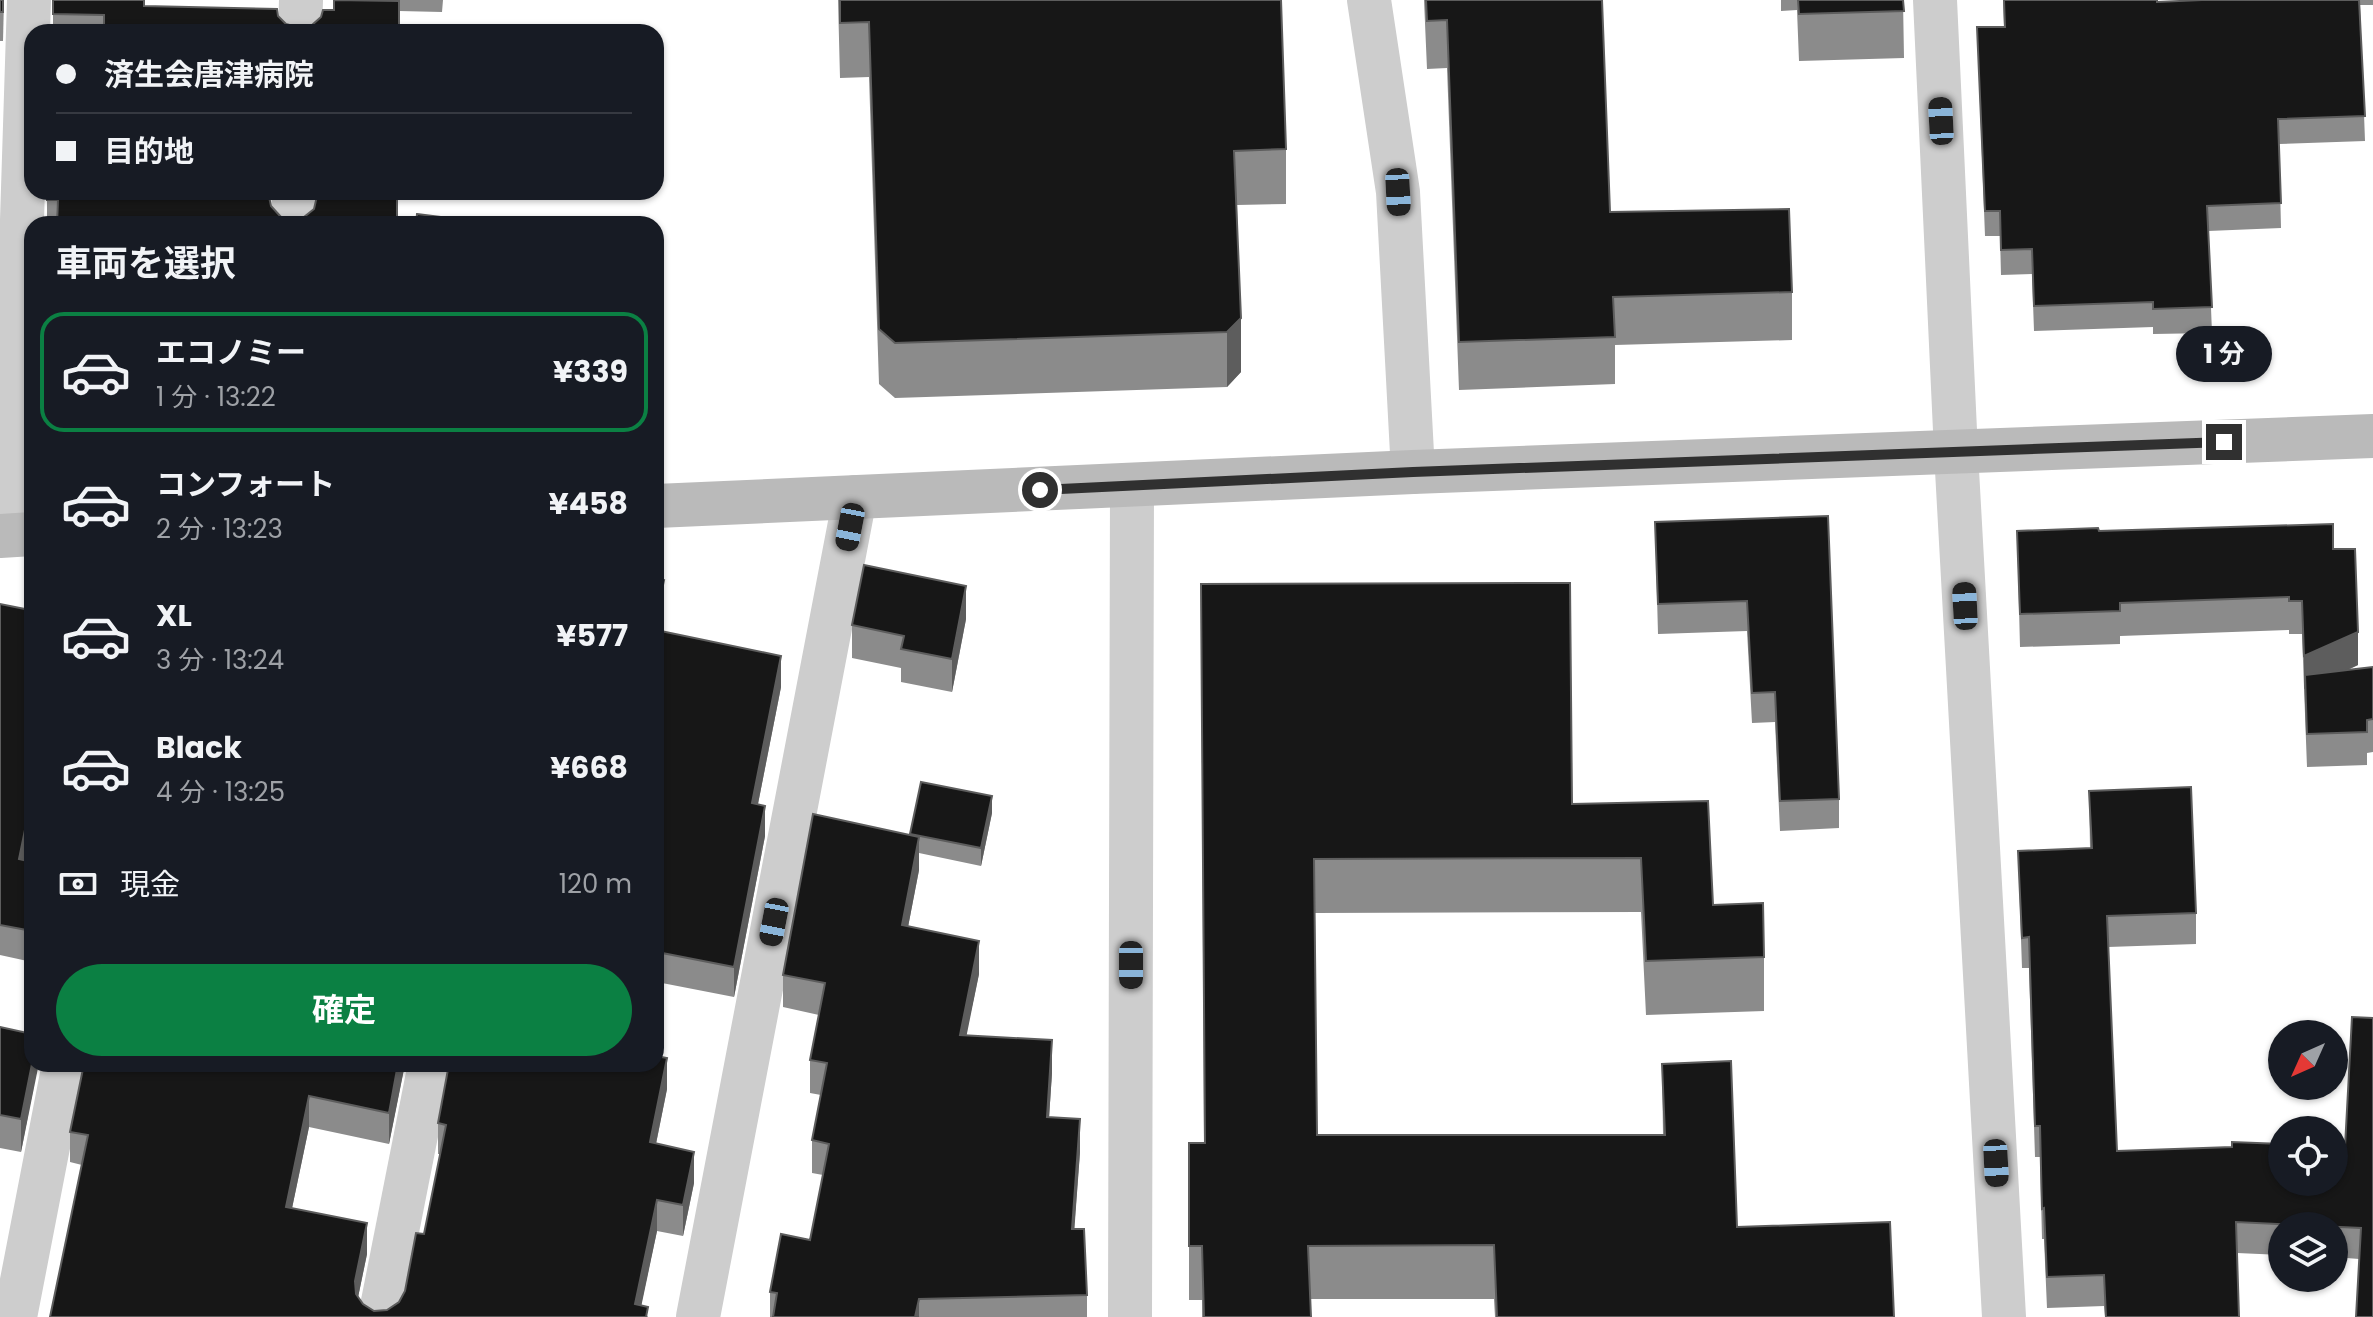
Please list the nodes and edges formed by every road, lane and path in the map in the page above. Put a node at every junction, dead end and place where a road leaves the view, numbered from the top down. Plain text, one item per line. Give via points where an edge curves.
1 (29, 0) edge
2 (301, 0) edge
3 (1369, 0) edge
4 (1935, 0) edge
5 (28, 24) edge
6 (300, 24) edge
7 (24, 191) edge
8 (2373, 436) edge
9 (1956, 452) junction
10 (1413, 472) junction
11 (1132, 486) junction
12 (855, 497) junction
13 (664, 506) edge
14 (15, 535) edge
15 (62, 1072) edge
16 (428, 1072) edge
17 (15, 1317) edge
18 (380, 1317) edge
19 (698, 1317) edge
20 (1130, 1317) edge
21 (2004, 1317) edge

1 - 5 street
2 - 6 street
3 - 10 street via 1398,192
4 - 9 street
7 - 14 street
8 - 9 street
9 - 10 street
9 - 21 street
10 - 11 street
11 - 12 street
11 - 20 street
12 - 13 street
12 - 19 street
15 - 17 street
16 - 18 street

